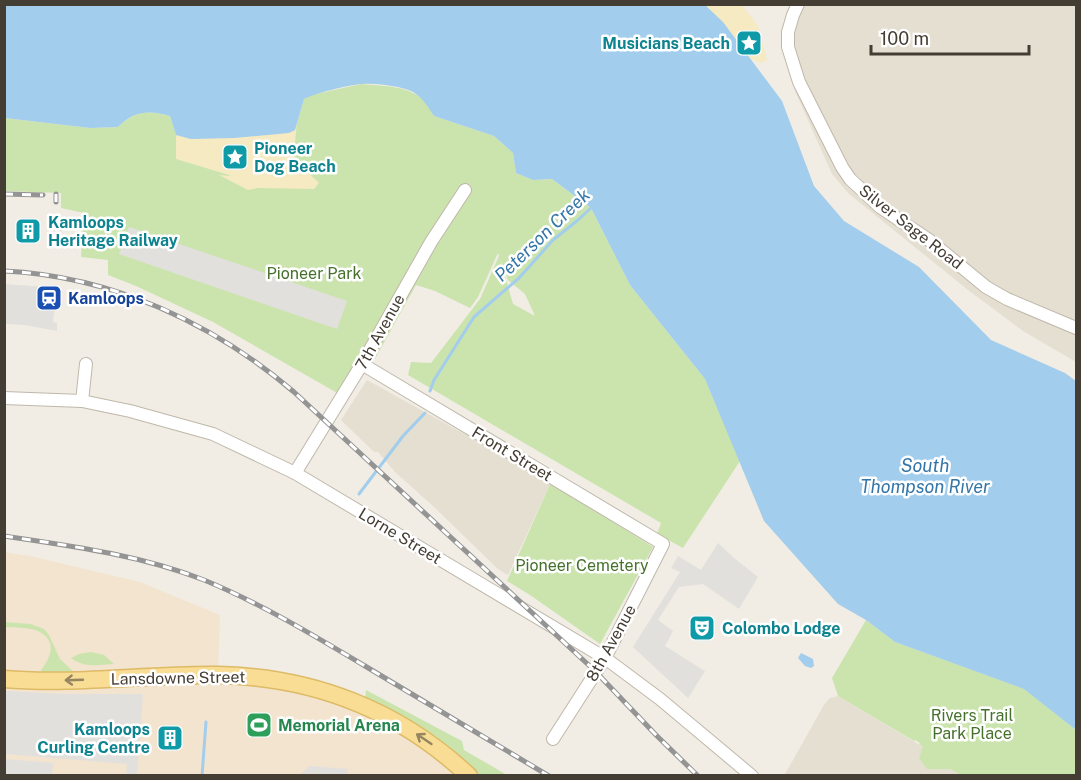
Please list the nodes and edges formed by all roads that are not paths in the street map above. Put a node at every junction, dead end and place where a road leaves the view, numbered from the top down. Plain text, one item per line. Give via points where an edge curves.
1 (798, 4) edge
2 (465, 190) dead end
3 (1077, 328) edge
4 (86, 364) dead end
5 (362, 364) junction
6 (4, 398) edge
7 (82, 401) junction
8 (295, 473) junction
9 (663, 544) joint
10 (605, 658) junction
11 (4, 679) edge
12 (553, 739) dead end
13 (469, 776) edge
14 (752, 776) edge

1 - 3 street, Silver Sage Road via 787,40 796,74 850,178 880,207 986,286 1007,299
2 - 5 street, 7th Avenue
4 - 7 street
5 - 8 street, 7th Avenue
5 - 9 street, Front Street
6 - 7 street, Lorne Street
7 - 8 street, Lorne Street via 213,434
8 - 10 street, Lorne Street
9 - 10 street, 8th Avenue
10 - 12 street, 8th Avenue
10 - 14 street, Lorne Street
13 -> 11 main road, Lansdowne Street via 447,755 403,725 346,698 286,682 217,675

